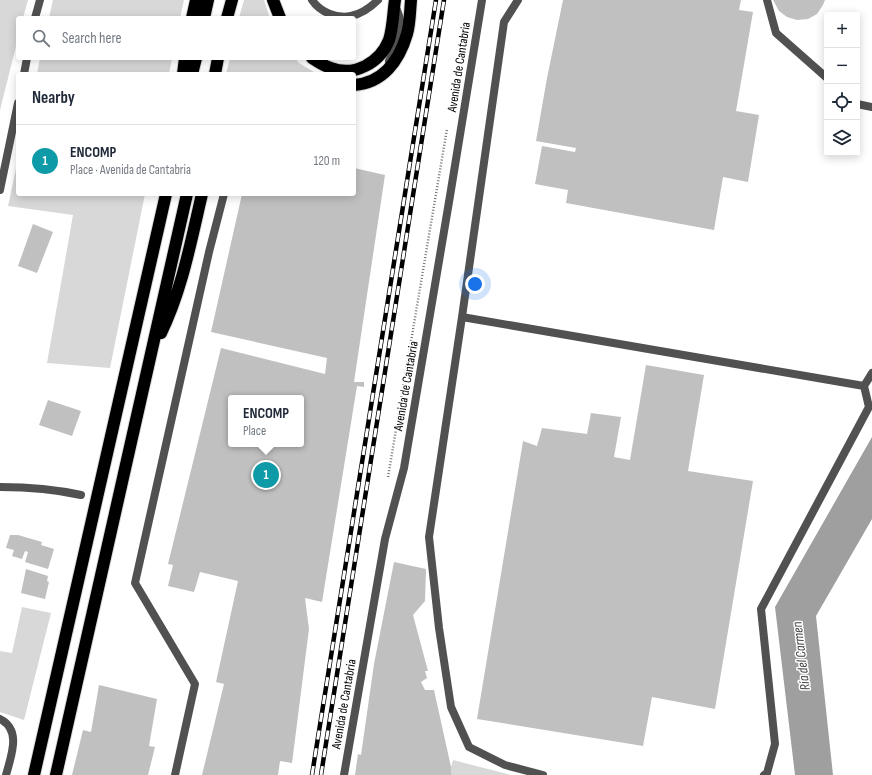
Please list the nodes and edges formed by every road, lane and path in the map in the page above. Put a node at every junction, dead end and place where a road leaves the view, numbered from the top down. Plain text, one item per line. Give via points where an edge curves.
1 (40, 0) edge
2 (196, 0) edge
3 (208, 0) edge
4 (232, 0) edge
5 (273, 0) edge
6 (312, 0) edge
7 (378, 0) edge
8 (411, 0) edge
9 (482, 0) edge
10 (518, 0) edge
11 (767, 0) edge
12 (393, 1) edge
13 (36, 16) edge
14 (192, 16) edge
15 (204, 16) edge
16 (228, 16) edge
17 (279, 16) edge
18 (27, 60) edge
19 (185, 60) edge
20 (196, 60) edge
21 (218, 60) edge
22 (316, 60) edge
23 (24, 72) edge
24 (183, 72) edge
25 (192, 72) edge
26 (215, 72) edge
27 (824, 75) edge
28 (380, 77) junction
29 (356, 85) edge
30 (860, 105) edge
31 (872, 107) edge
32 (16, 113) edge
33 (448, 126) dead end
34 (0, 190) edge
35 (166, 196) edge
36 (187, 196) edge
37 (202, 196) edge
38 (223, 196) edge
39 (462, 317) junction
40 (151, 352) junction
41 (872, 373) edge
42 (864, 386) junction
43 (388, 478) dead end
44 (0, 487) edge
45 (82, 495) dead end
46 (0, 719) edge
47 (6, 775) edge
48 (34, 775) edge
49 (56, 775) edge
50 (175, 775) edge
51 (344, 775) edge
52 (543, 775) edge
53 (764, 775) edge

1 - 13 street
2 - 14 highway
3 - 15 highway
4 - 16 highway
5 - 17 highway
6 - 7 street via 320,9 334,16 350,16 364,11
8 - 28 highway via 407,34 400,52 390,69
9 - 51 street, Avenida de Cantabria via 406,461 385,539
10 - 39 street via 504,22
11 - 27 street via 776,33
12 - 22 highway via 389,39 377,59 367,66 344,70 332,69
12 - 28 street via 400,15 401,29 399,40
18 - 23 street
19 - 24 highway
20 - 25 highway
21 - 26 highway
28 - 29 highway
30 - 31 street
32 - 34 street
33 - 43 path
35 - 48 highway
36 - 40 highway
37 - 40 highway via 180,286 170,314
38 - 50 street via 135,584 196,684
39 - 42 street
39 - 52 street via 429,537 451,708 469,747 506,766
40 - 49 highway
41 - 42 street
42 - 53 street via 869,407 761,609 775,744 767,773
44 - 45 street via 53,489
46 - 47 street via 10,726 14,735

